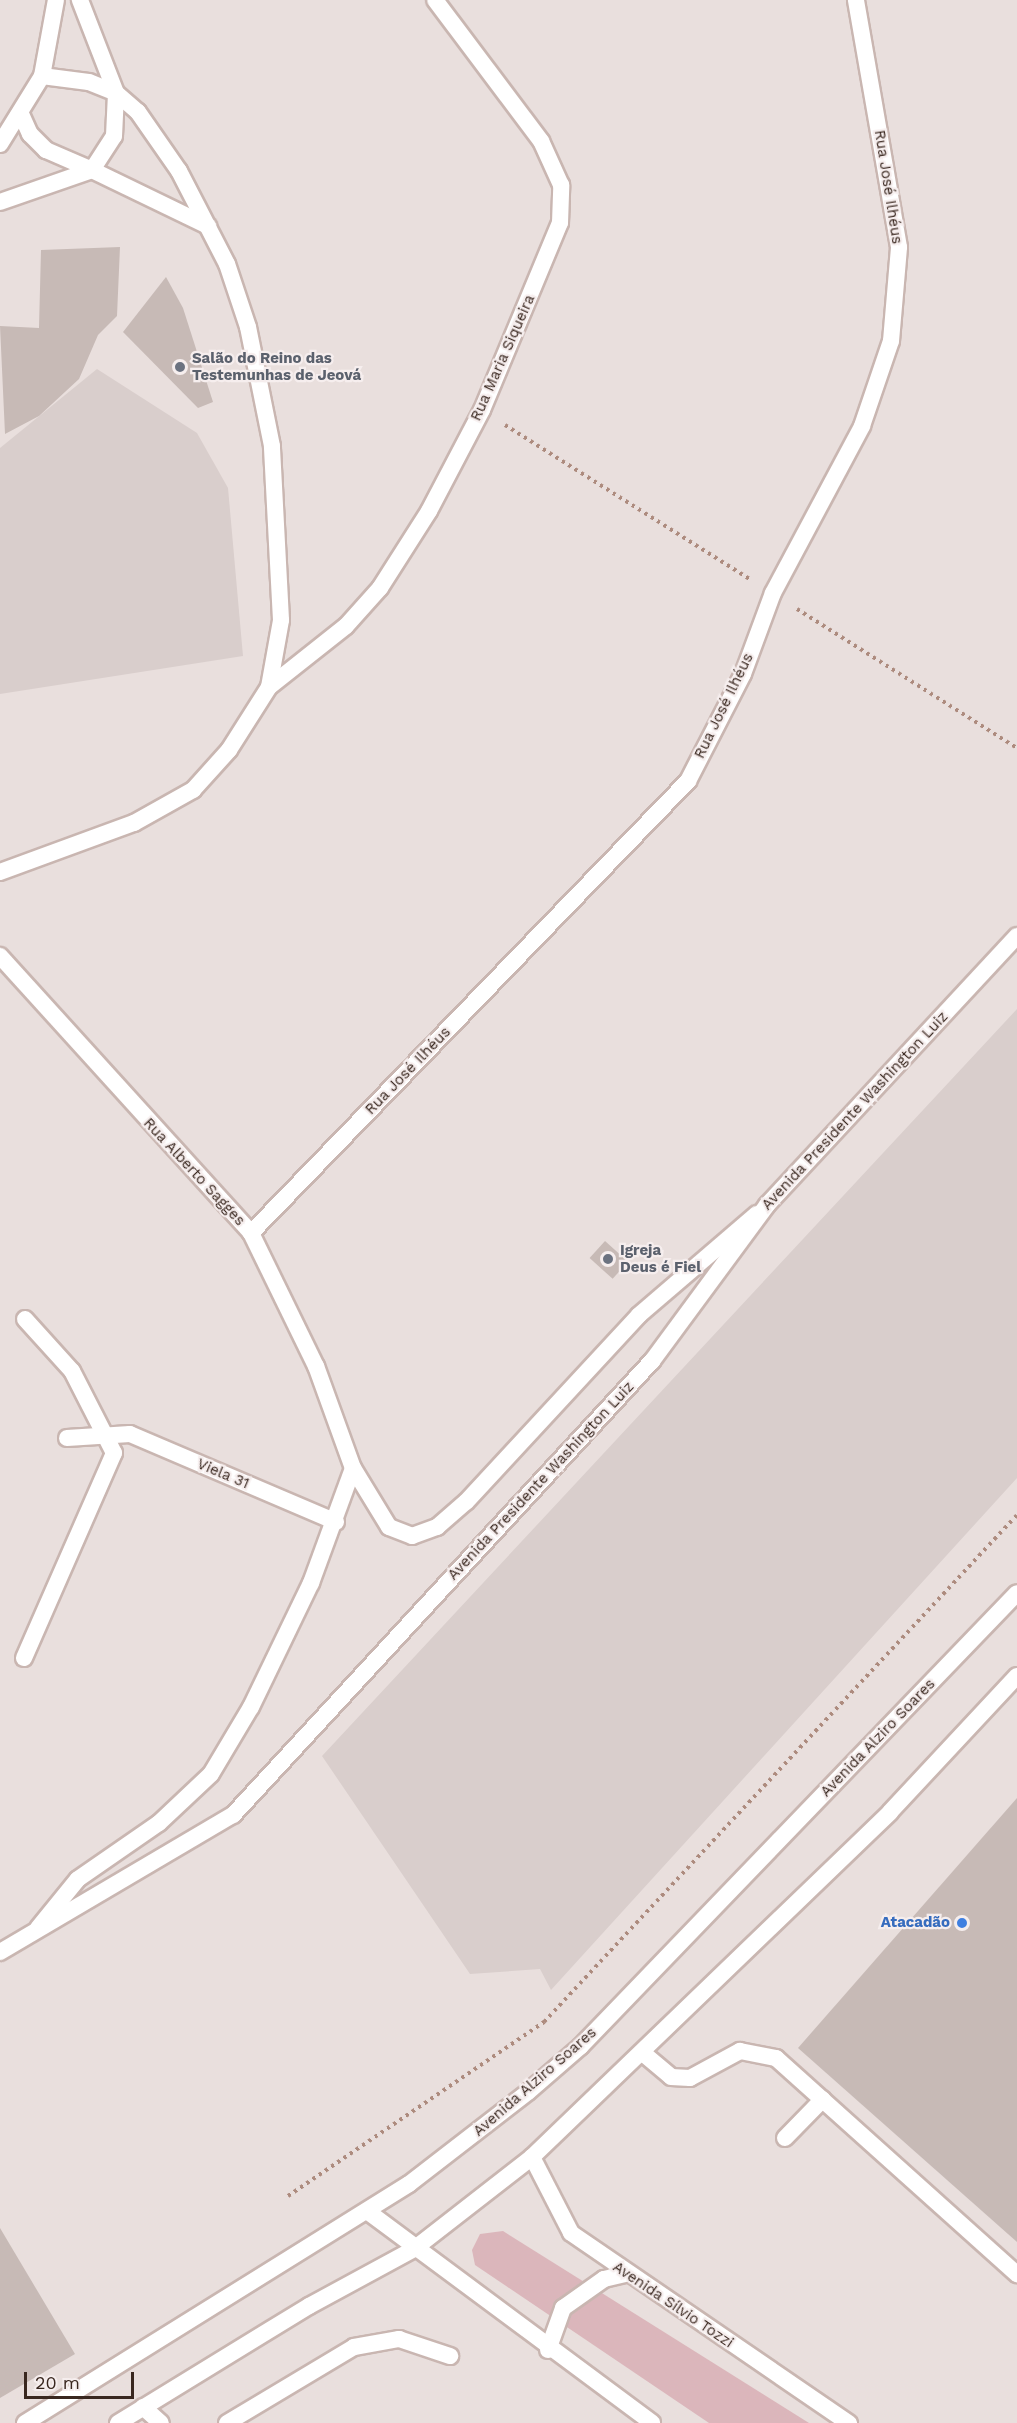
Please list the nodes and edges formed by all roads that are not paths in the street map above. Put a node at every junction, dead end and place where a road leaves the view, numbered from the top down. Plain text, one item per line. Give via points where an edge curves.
1 (56, 0) edge
2 (80, 0) edge
3 (435, 0) edge
4 (856, 0) edge
5 (42, 76) junction
6 (116, 93) junction
7 (21, 114) junction
8 (0, 144) edge
9 (92, 170) junction
10 (0, 202) edge
11 (208, 226) junction
12 (269, 687) junction
13 (0, 872) edge
14 (1017, 936) edge
15 (0, 956) edge
16 (767, 1205) junction
17 (250, 1233) junction
18 (25, 1319) dead end
19 (108, 1436) junction
20 (67, 1438) dead end
21 (353, 1468) junction
22 (336, 1522) junction
23 (1017, 1593) edge
24 (24, 1658) dead end
25 (1017, 1676) edge
26 (34, 1933) junction
27 (0, 1952) edge
28 (644, 2054) junction
29 (823, 2099) junction
30 (785, 2138) dead end
31 (532, 2157) junction
32 (367, 2211) junction
33 (414, 2249) junction
34 (626, 2274) junction
35 (1017, 2274) edge
36 (548, 2350) junction
37 (450, 2356) dead end
38 (143, 2407) junction
39 (25, 2423) edge
40 (118, 2423) edge
41 (161, 2423) edge
42 (227, 2423) edge
43 (652, 2423) edge
44 (849, 2423) edge

1 - 5 street
2 - 6 street
3 - 12 street, Rua Maria Siqueira via 541,141 561,185 560,223 482,410 429,511 380,588 346,626
4 - 17 street, Rua José Ilhéus via 899,247 891,341 862,426 773,594 742,674 688,780
5 - 6 street via 89,82
5 - 7 street
6 - 9 street via 114,136
6 - 11 street via 156,135
7 - 8 street
7 - 9 street via 30,134 46,150
9 - 10 street
9 - 11 street
11 - 12 street via 248,327 272,446 281,620
12 - 13 street via 229,750 193,790 134,824
14 - 16 street, Avenida Presidente Washington Luiz
15 - 17 street, Rua Alberto Sagges
16 - 21 street, Rua Alberto Sagges via 639,1315 466,1502 437,1527 412,1536 389,1527
16 - 26 street, Avenida Presidente Washington Luiz via 652,1361 233,1815
17 - 21 street, Rua Alberto Sagges via 316,1366
18 - 19 street via 72,1371
19 - 20 street, Viela 31
19 - 22 street, Viela 31 via 130,1434
19 - 24 street via 114,1453
21 - 22 street
22 - 26 street via 251,1707 211,1774 159,1822 78,1879
23 - 32 street, Avenida Alziro Soares via 580,2047 443,2158
25 - 28 street via 890,1812
26 - 27 street, Avenida Presidente Washington Luiz
28 - 29 street via 671,2077 690,2078 740,2051 760,2052 776,2058
28 - 31 street
29 - 30 street
29 - 35 street
31 - 33 street
31 - 34 street, Avenida Sílvio Tozzi via 571,2233
32 - 33 street
32 - 39 street, Avenida Alziro Soares
33 - 36 street
33 - 38 street
34 - 36 street via 604,2279 562,2308
34 - 44 street, Avenida Sílvio Tozzi
36 - 43 street
37 - 42 street via 399,2339 354,2347
38 - 40 street
38 - 41 street

